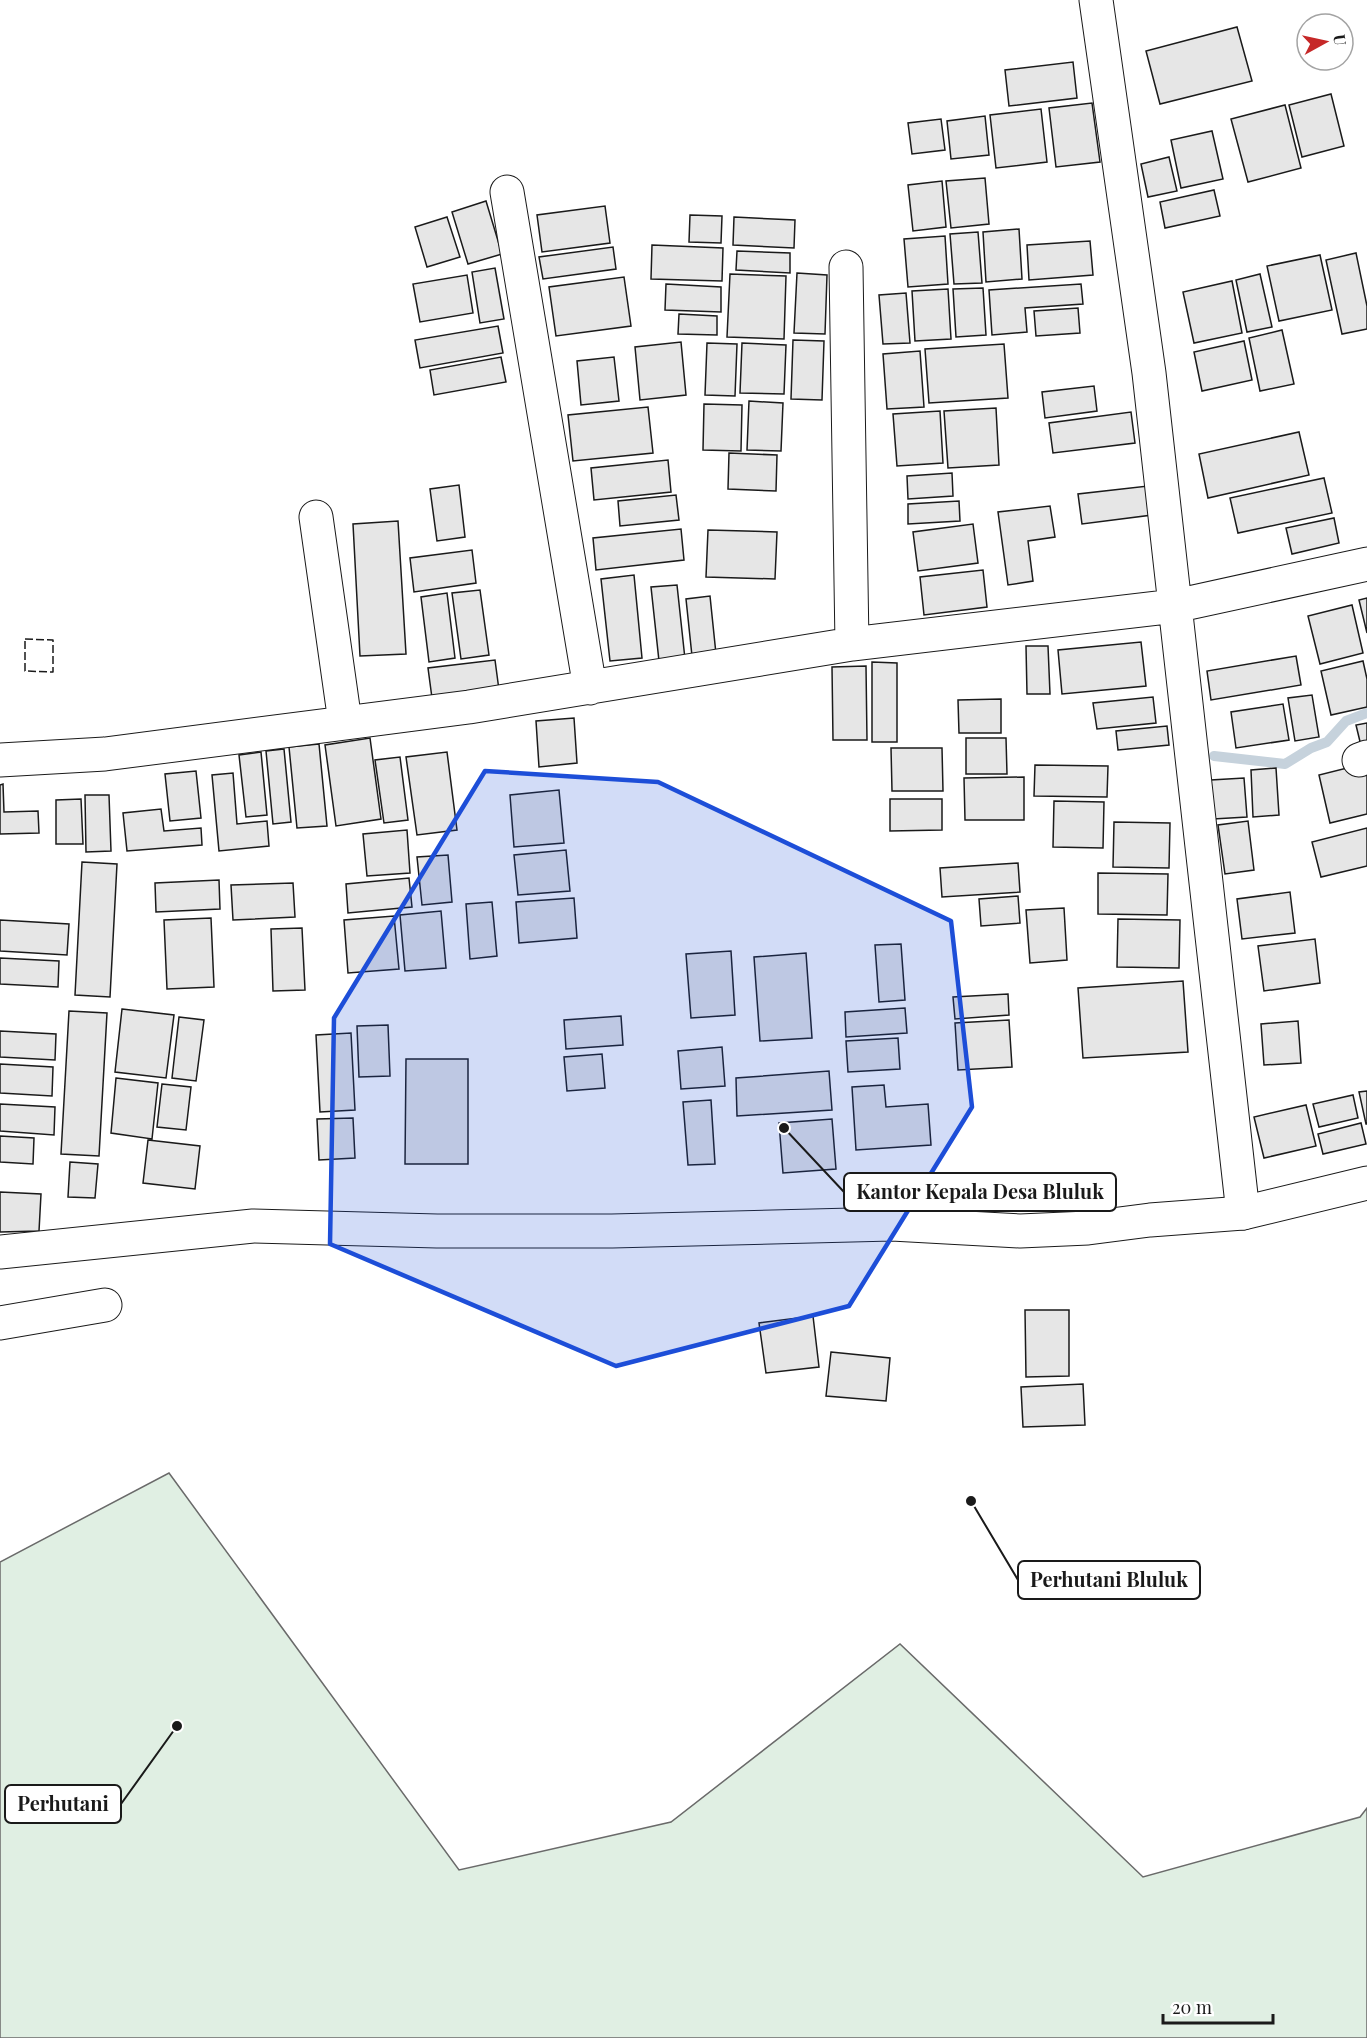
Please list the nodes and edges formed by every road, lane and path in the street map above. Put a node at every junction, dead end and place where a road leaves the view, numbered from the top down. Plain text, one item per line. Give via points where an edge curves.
1 (1096, 0) edge
2 (507, 192) dead end
3 (846, 267) dead end
4 (316, 517) dead end
5 (1367, 564) edge
6 (1175, 606) junction
7 (852, 644) junction
8 (590, 688) junction
9 (345, 722) junction
10 (0, 760) edge
11 (1367, 1183) edge
12 (1243, 1213) junction
13 (0, 1252) edge
14 (105, 1305) dead end
15 (0, 1323) edge

1 - 6 street via 1149,373
2 - 8 street
3 - 7 street
4 - 9 street
5 - 6 street
6 - 7 street
6 - 12 street
7 - 8 street
8 - 9 street
9 - 10 street via 105,754
11 - 12 street
12 - 13 street via 1020,1231 892,1224 612,1231 254,1226
14 - 15 street

